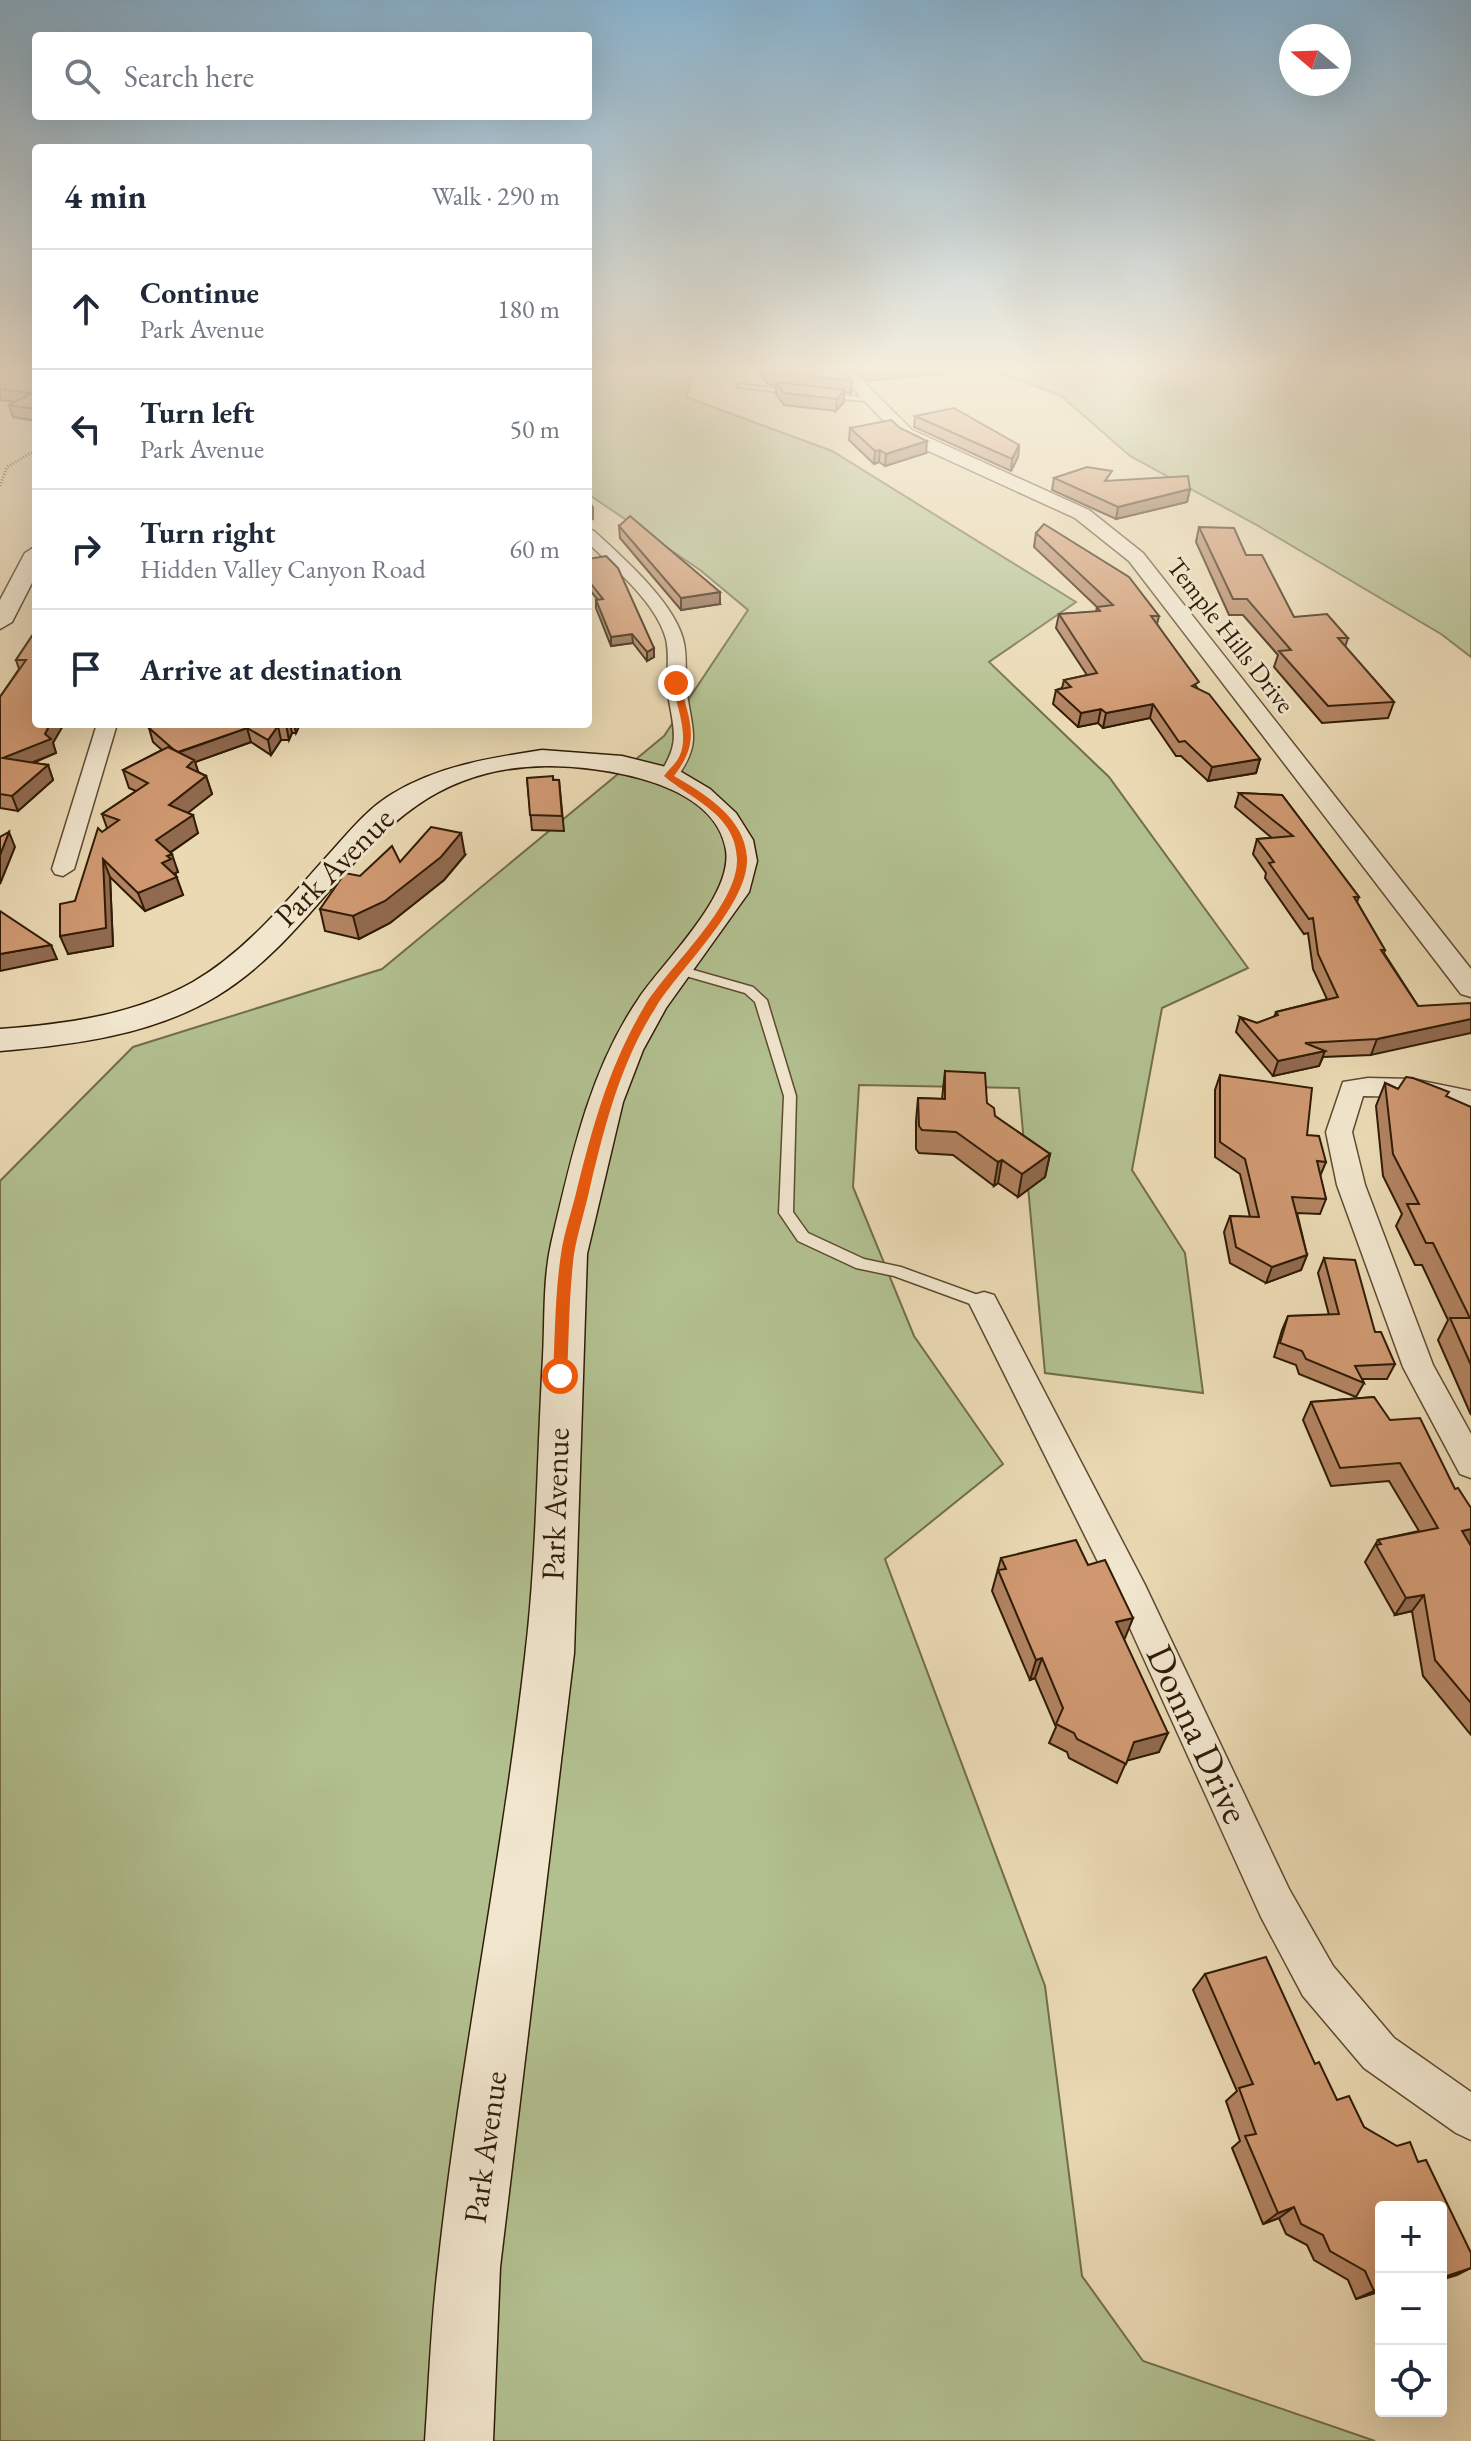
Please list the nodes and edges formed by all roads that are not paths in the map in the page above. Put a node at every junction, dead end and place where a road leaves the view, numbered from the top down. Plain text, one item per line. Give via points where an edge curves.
1 (1014, 483) edge
2 (592, 538) edge
3 (28, 582) edge
4 (0, 622) edge
5 (106, 728) edge
6 (668, 776) junction
7 (63, 869) dead end
8 (676, 969) junction
9 (1471, 988) edge
10 (0, 1040) edge
11 (1471, 1100) edge
12 (984, 1303) joint
13 (1471, 1464) edge
14 (1471, 2118) edge
15 (459, 2441) edge

1 - 9 street, Temple Hills Drive via 1082,514 1136,557
2 - 6 street via 634,580 675,637 676,683 687,731 685,756
3 - 4 main road
5 - 7 street
6 - 8 main road, Park Avenue via 726,819 739,840 742,861 734,892
6 - 10 main road, Park Avenue via 622,764 542,758 469,770 436,783 377,819 231,971 195,992 105,1027
8 - 12 lane via 749,990 761,1000 790,1096 786,1213 803,1237 861,1264
8 - 15 main road, Park Avenue via 626,1050 605,1102 568,1254 550,1653 469,2267
11 - 13 street via 1391,1084 1352,1088 1339,1132 1373,1251 1418,1367
12 - 14 street, Donna Drive via 1133,1596 1275,1903 1318,1981 1379,2053

